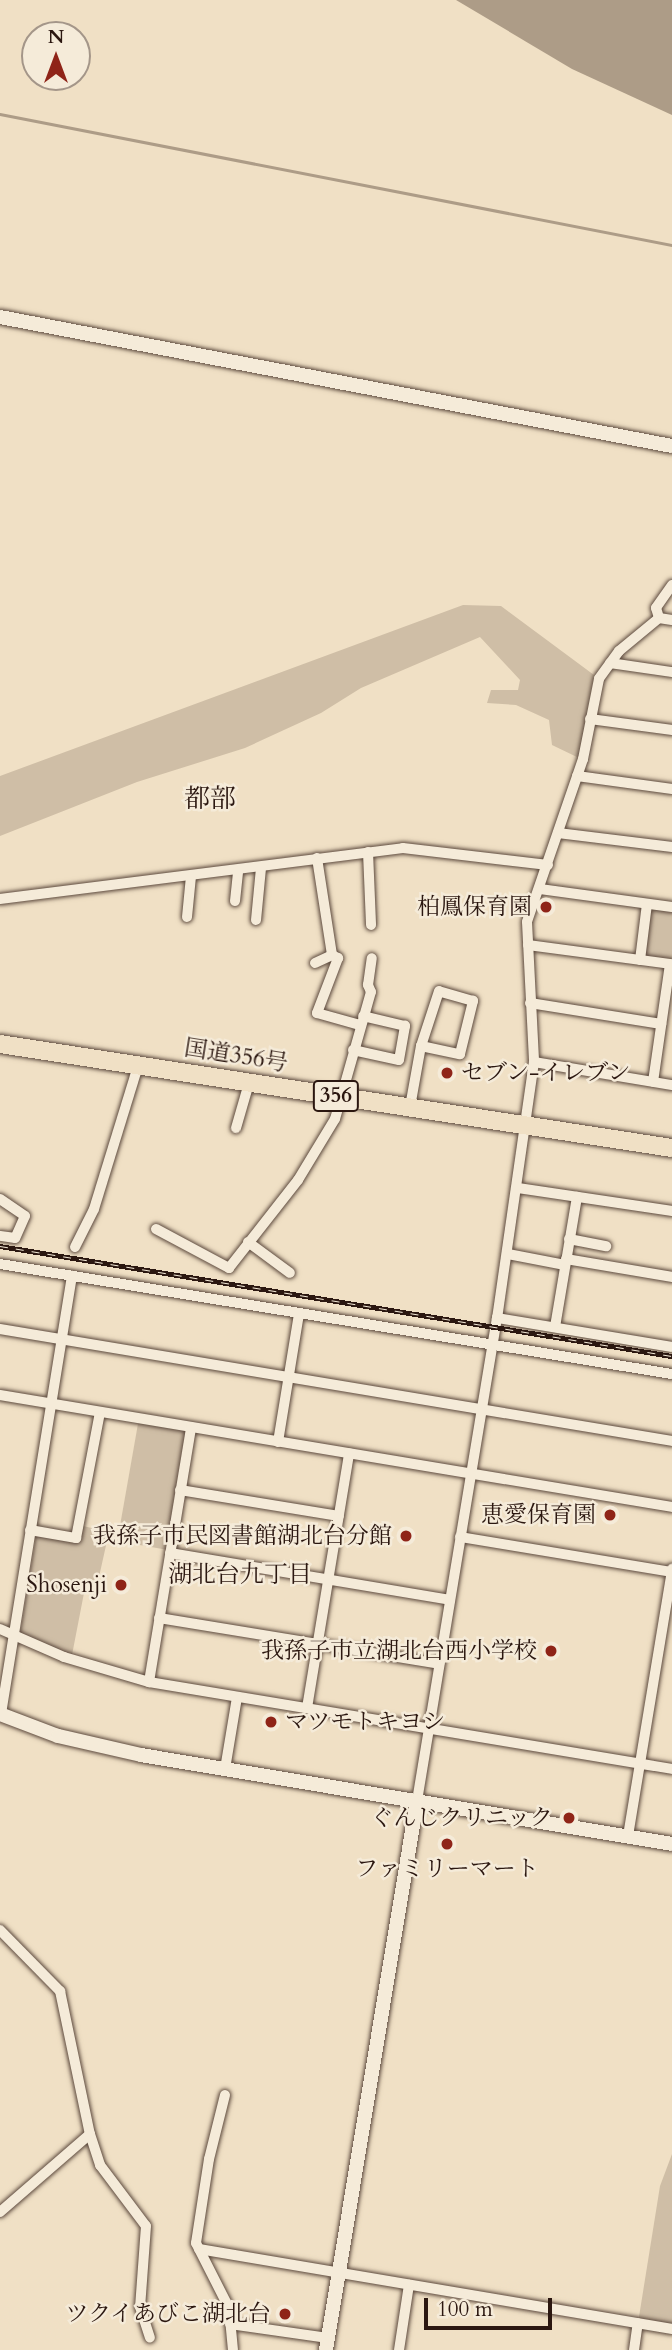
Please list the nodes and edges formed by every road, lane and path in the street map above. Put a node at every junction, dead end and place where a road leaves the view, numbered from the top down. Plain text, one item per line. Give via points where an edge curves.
1 (0, 317) edge
2 (672, 446) edge
3 (672, 585) edge
4 (659, 618) junction
5 (672, 620) edge
6 (610, 663) junction
7 (672, 671) edge
8 (590, 719) junction
9 (672, 730) edge
10 (577, 776) junction
11 (672, 789) edge
12 (558, 833) junction
13 (672, 847) edge
14 (368, 852) junction
15 (317, 858) junction
16 (548, 865) junction
17 (261, 868) junction
18 (238, 871) junction
19 (191, 876) junction
20 (540, 889) junction
21 (0, 899) edge
22 (235, 901) dead end
23 (647, 904) junction
24 (672, 906) edge
25 (187, 917) dead end
26 (256, 920) dead end
27 (371, 925) dead end
28 (528, 945) junction
29 (332, 955) junction
30 (372, 958) dead end
31 (640, 960) junction
32 (316, 962) dead end
33 (530, 1003) junction
34 (362, 1021) junction
35 (661, 1024) junction
36 (0, 1044) edge
37 (421, 1046) junction
38 (353, 1050) junction
39 (534, 1062) junction
40 (138, 1066) junction
41 (653, 1082) junction
42 (249, 1083) junction
43 (672, 1085) edge
44 (344, 1097) junction
45 (410, 1107) junction
46 (525, 1125) junction
47 (236, 1128) dead end
48 (672, 1148) edge
49 (518, 1188) junction
50 (577, 1197) junction
51 (0, 1199) edge
52 (672, 1211) edge
53 (156, 1229) dead end
54 (0, 1236) edge
55 (569, 1239) junction
56 (248, 1242) junction
57 (606, 1246) dead end
58 (75, 1247) dead end
59 (508, 1254) junction
60 (566, 1262) junction
61 (0, 1264) edge
62 (290, 1273) dead end
63 (72, 1276) junction
64 (672, 1277) edge
65 (299, 1314) junction
66 (497, 1318) junction
67 (555, 1327) junction
68 (0, 1329) edge
69 (62, 1340) junction
70 (493, 1345) junction
71 (672, 1347) edge
72 (672, 1374) edge
73 (289, 1377) junction
74 (0, 1395) edge
75 (51, 1404) junction
76 (482, 1409) junction
77 (100, 1412) junction
78 (191, 1427) junction
79 (672, 1441) edge
80 (278, 1442) junction
81 (349, 1453) junction
82 (471, 1473) junction
83 (180, 1490) junction
84 (672, 1507) edge
85 (339, 1516) junction
86 (30, 1530) junction
87 (460, 1537) junction
88 (170, 1553) junction
89 (672, 1571) edge
90 (329, 1579) junction
91 (450, 1600) junction
92 (159, 1618) junction
93 (0, 1629) edge
94 (13, 1636) junction
95 (318, 1644) junction
96 (439, 1664) junction
97 (149, 1682) junction
98 (237, 1697) junction
99 (307, 1708) junction
100 (0, 1716) edge
101 (428, 1728) junction
102 (640, 1763) junction
103 (225, 1769) junction
104 (672, 1769) edge
105 (417, 1801) junction
106 (628, 1836) junction
107 (672, 1844) edge
108 (0, 1930) edge
109 (225, 2095) dead end
110 (90, 2134) junction
111 (1, 2208) edge
112 (199, 2249) junction
113 (339, 2273) junction
114 (409, 2285) junction
115 (638, 2323) junction
116 (230, 2324) junction
117 (672, 2329) edge
118 (150, 2337) dead end
119 (327, 2344) edge
120 (233, 2350) edge
121 (399, 2350) edge
122 (634, 2350) edge

1 - 2 street
3 - 4 street via 656,608
4 - 5 street
4 - 6 street
6 - 7 street
6 - 8 street via 598,679
8 - 9 street
8 - 10 street
10 - 11 street
10 - 12 street
12 - 13 street
12 - 16 street
14 - 15 street
14 - 16 street via 418,849
14 - 27 street
15 - 17 street
15 - 29 street
16 - 20 street
17 - 18 street
17 - 26 street
18 - 19 street
18 - 22 street
19 - 21 street
19 - 25 street
20 - 23 street
20 - 28 street via 527,922
23 - 24 street
23 - 31 street
28 - 31 street
28 - 33 street
29 - 32 street
29 - 34 street via 338,958 317,1013
30 - 34 street via 371,992
31 - 35 street via 670,964
33 - 35 street
33 - 39 street
34 - 38 street
34 - 38 street via 405,1026 399,1060
35 - 41 street
36 - 40 highway, 国道356号 / 356
37 - 37 street via 439,991 473,1001 460,1054
37 - 45 street
38 - 44 street
39 - 41 street
39 - 46 street
40 - 42 highway, 国道356号 / 356
40 - 58 street via 94,1209
41 - 43 street
42 - 44 highway, 国道356号 / 356
42 - 47 street
44 - 45 highway, 国道356号 / 356
44 - 56 street via 299,1180
45 - 46 highway, 国道356号 / 356
46 - 48 highway, 国道356号 / 356
46 - 49 street
49 - 50 street
49 - 59 street
50 - 52 street
50 - 55 street
51 - 54 street via 25,1216 15,1238
53 - 56 street via 229,1268
55 - 57 street
55 - 60 street
56 - 62 street
59 - 60 street
59 - 66 street
60 - 64 street
60 - 67 street
61 - 63 street
63 - 65 street
63 - 69 street
65 - 70 street
65 - 73 street
66 - 67 street
66 - 70 street
67 - 71 street
68 - 69 street
69 - 73 street
69 - 75 street
70 - 72 street
70 - 76 street
73 - 76 street
73 - 80 street
74 - 75 street
75 - 77 street
75 - 86 street
76 - 79 street
76 - 82 street
77 - 78 street
77 - 86 street via 76,1538
78 - 80 street
78 - 83 street
80 - 81 street
81 - 82 street
81 - 85 street
82 - 84 street
82 - 87 street
83 - 85 street
83 - 88 street
85 - 90 street
86 - 94 street
87 - 89 street
87 - 91 street
88 - 90 street
88 - 92 street
89 - 102 street
90 - 91 street
90 - 95 street
91 - 96 street
92 - 95 street
92 - 97 street
93 - 94 street
94 - 97 street
94 - 100 street
95 - 96 street
95 - 99 street
96 - 101 street
97 - 98 street
98 - 99 street
98 - 103 street
99 - 101 street
100 - 103 street via 82,1742
101 - 102 street
101 - 105 street
102 - 104 street
102 - 106 street
103 - 105 street
105 - 106 street
105 - 113 street
106 - 107 street
108 - 110 street via 60,1991
109 - 112 street via 208,2159 196,2243
110 - 111 street
110 - 118 street via 100,2165 146,2225 140,2306
112 - 113 street
112 - 116 street via 229,2308
113 - 114 street
113 - 119 street
114 - 115 street
114 - 121 street
115 - 117 street
115 - 122 street
116 - 119 street
116 - 120 street

